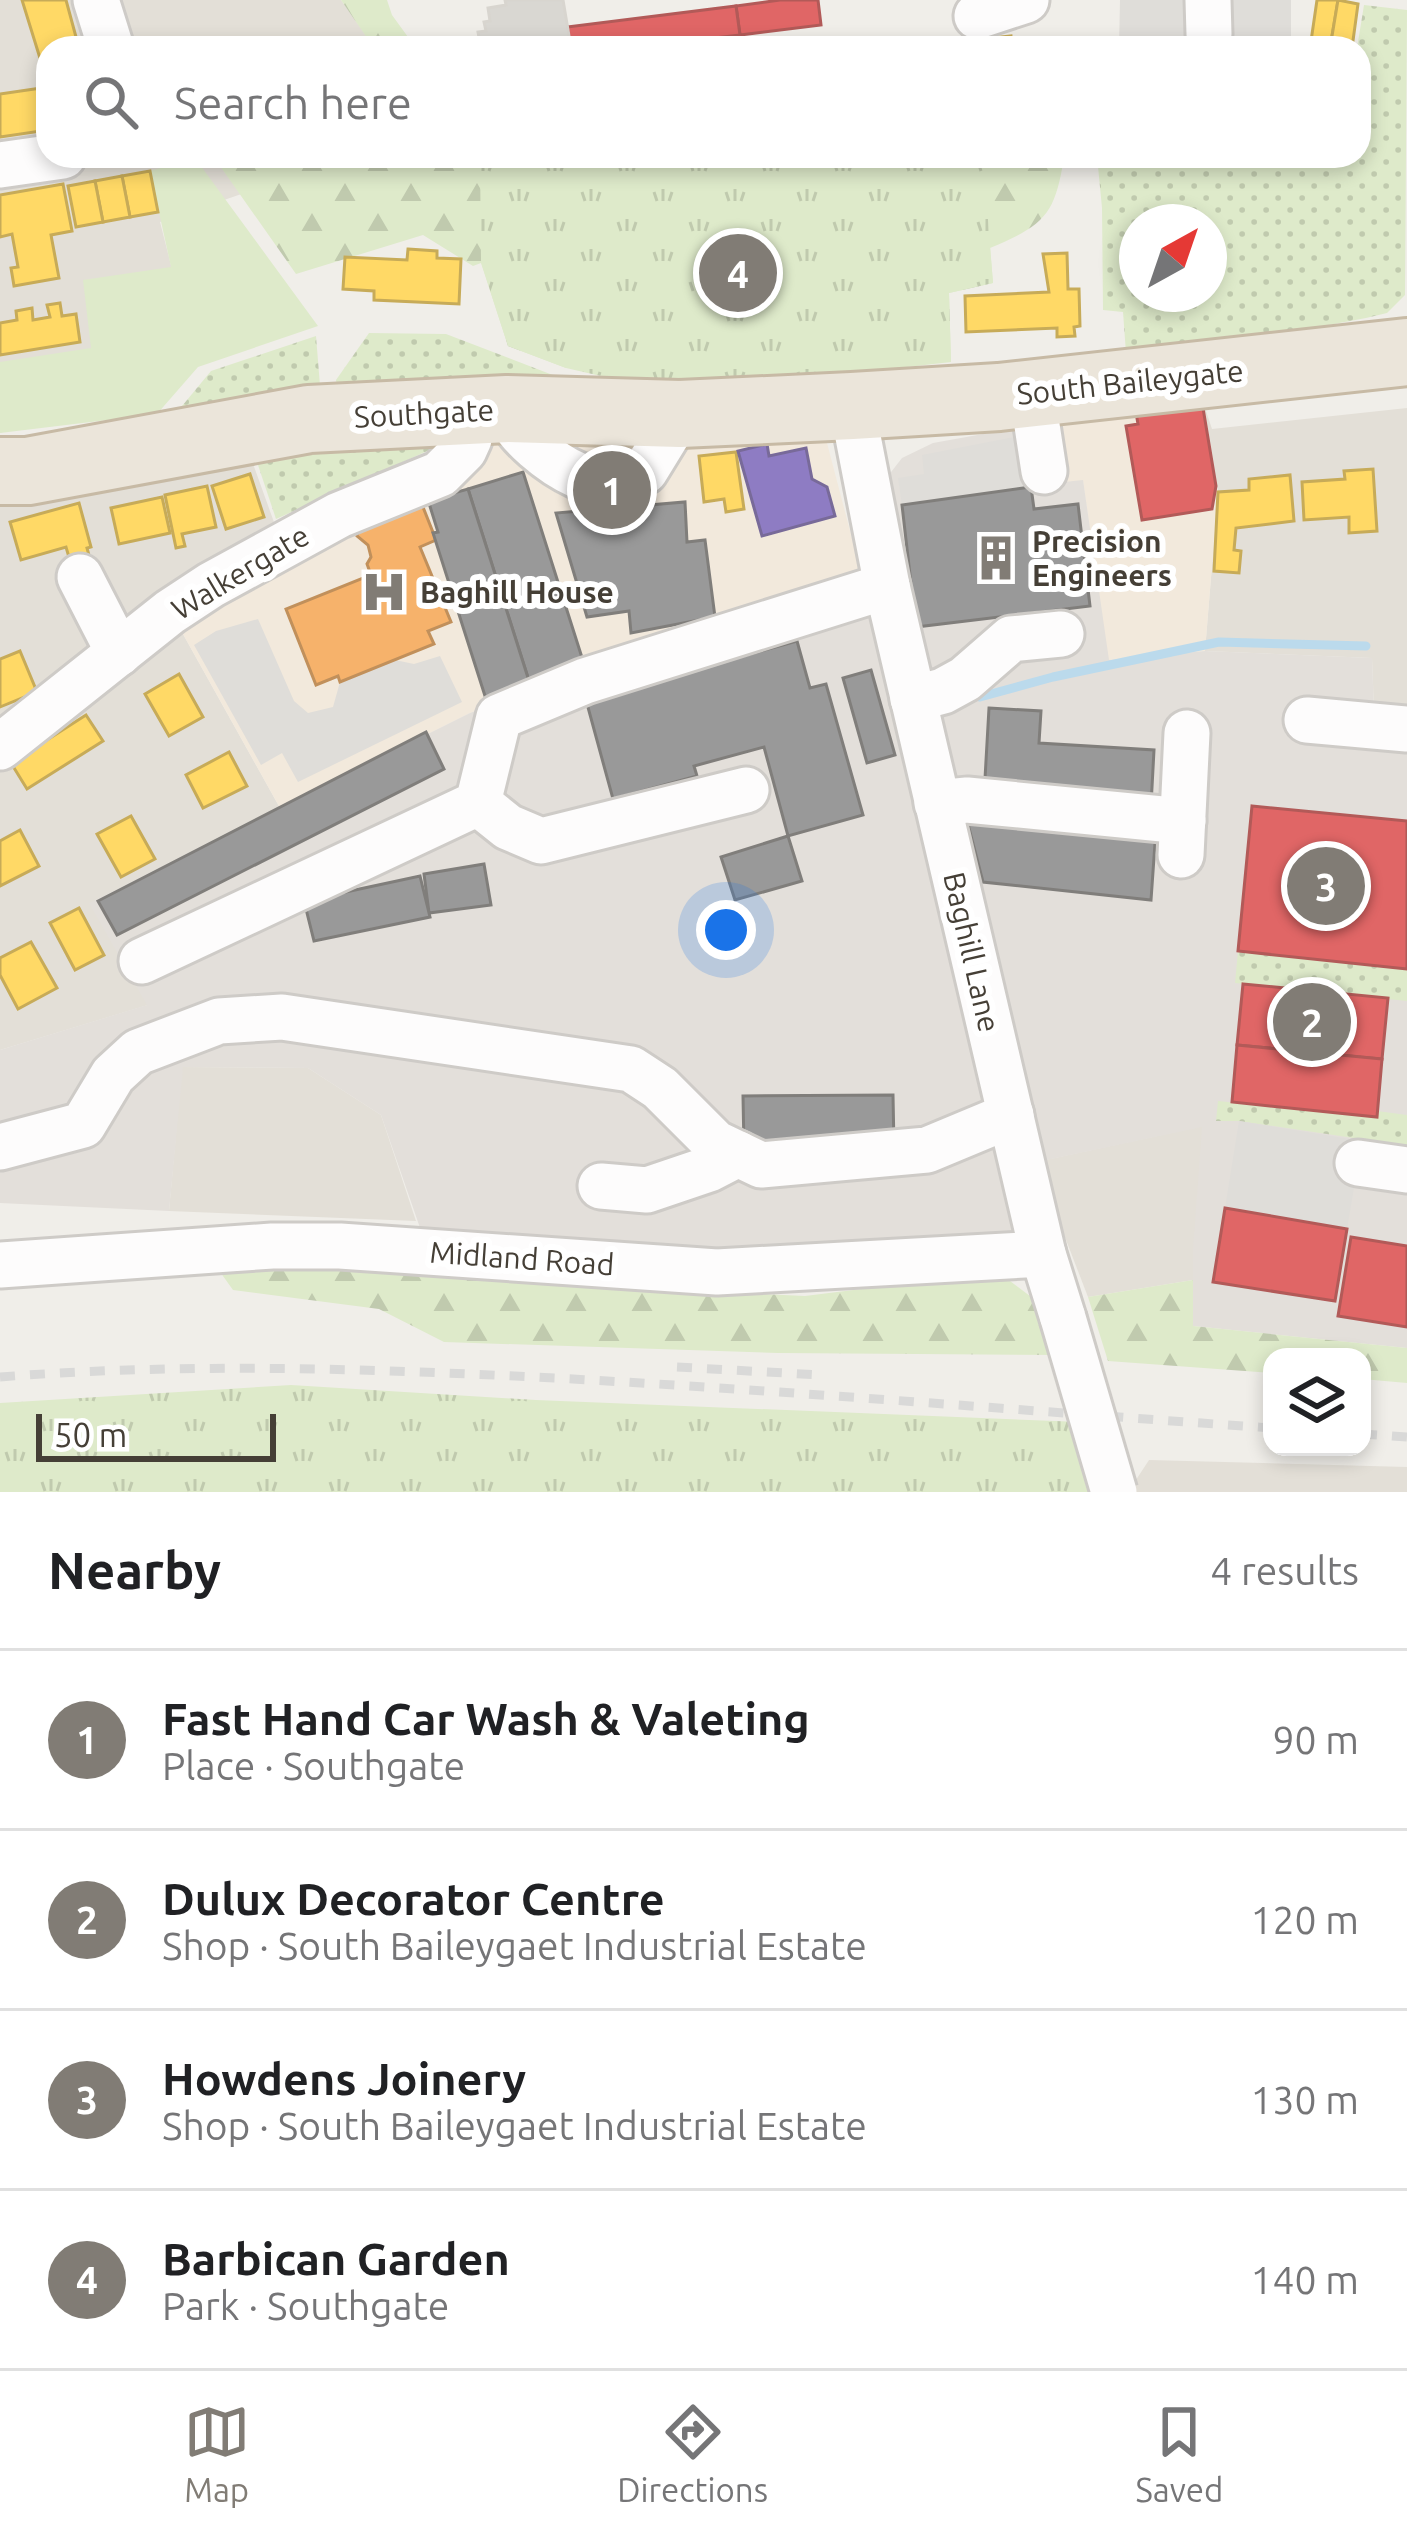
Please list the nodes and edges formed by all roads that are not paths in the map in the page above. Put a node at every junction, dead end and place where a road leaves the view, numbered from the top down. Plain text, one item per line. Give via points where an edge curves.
1 (96, 0) edge
2 (1026, 0) edge
3 (977, 16) dead end
4 (107, 36) edge
5 (36, 160) edge
6 (0, 165) edge
7 (1407, 352) edge
8 (1032, 393) junction
9 (852, 406) junction
10 (489, 410) junction
11 (680, 414) junction
12 (644, 471) dead end
13 (1044, 471) dead end
14 (0, 472) edge
15 (577, 475) tunnel mouth
16 (80, 577) dead end
17 (887, 586) junction
18 (1061, 634) dead end
19 (119, 653) junction
20 (913, 699) junction
21 (1307, 720) dead end
22 (1407, 729) edge
23 (1187, 734) dead end
24 (0, 747) edge
25 (746, 790) dead end
26 (937, 802) junction
27 (478, 803) junction
28 (142, 962) dead end
29 (1011, 1115) junction
30 (0, 1147) edge
31 (738, 1154) junction
32 (1358, 1162) dead end
33 (1407, 1170) edge
34 (601, 1186) dead end
35 (1043, 1254) junction
36 (0, 1265) edge
37 (1114, 1492) edge

1 - 4 street
2 - 3 street
5 - 6 street
7 - 8 highway, South Baileygate
8 - 9 highway, South Baileygate
8 - 13 street
9 - 11 highway, Southgate
9 - 17 street, Baghill Lane
10 - 11 highway, Southgate
10 - 14 highway, Southgate via 308,419
10 - 15 street
10 - 19 street, Walkergate via 440,474 260,555
11 - 12 street
16 - 19 street
17 - 20 street, Baghill Lane
17 - 27 street via 586,681 499,717
18 - 20 street via 1010,639 965,679
19 - 24 street, Walkergate
20 - 26 street, Baghill Lane
21 - 22 street
23 - 26 street via 1182,838 967,800
25 - 27 street via 541,841
26 - 29 street, Baghill Lane
27 - 28 street
29 - 31 street via 927,1150 761,1165
29 - 35 street, Baghill Lane
30 - 31 street via 83,1124 138,1052 219,1021 281,1017 631,1069
31 - 34 street via 647,1190
32 - 33 street
35 - 36 street, Midland Road via 717,1272 295,1246
35 - 37 street, Baghill Lane, bridge

